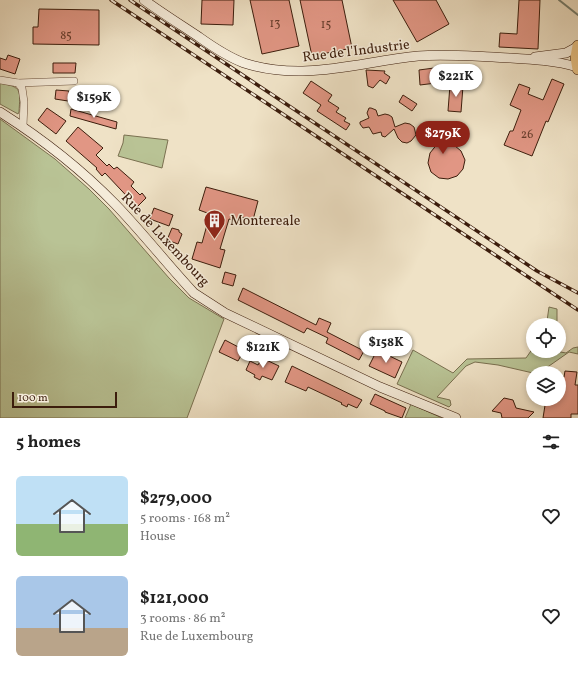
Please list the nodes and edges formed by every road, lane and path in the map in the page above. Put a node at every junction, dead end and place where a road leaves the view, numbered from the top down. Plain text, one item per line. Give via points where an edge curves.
1 (144, 0) edge
2 (578, 47) edge
3 (518, 59) junction
4 (578, 68) edge
5 (0, 80) edge
6 (74, 81) dead end
7 (18, 83) junction
8 (0, 112) edge
9 (23, 126) junction
10 (456, 418) edge

1 - 3 main road, Rue de l'Industrie via 222,52 243,62 271,70 322,71 434,55
2 - 3 main road, Rue de l'Industrie via 566,53
2 - 4 main road
3 - 4 main road, Rue de l'Industrie via 564,63
5 - 7 street
6 - 7 street
7 - 9 street via 22,88 24,102
8 - 9 main road, Rue de Luxembourg
9 - 10 main road, Rue de Luxembourg via 56,150 115,204 194,293 209,304 380,387

